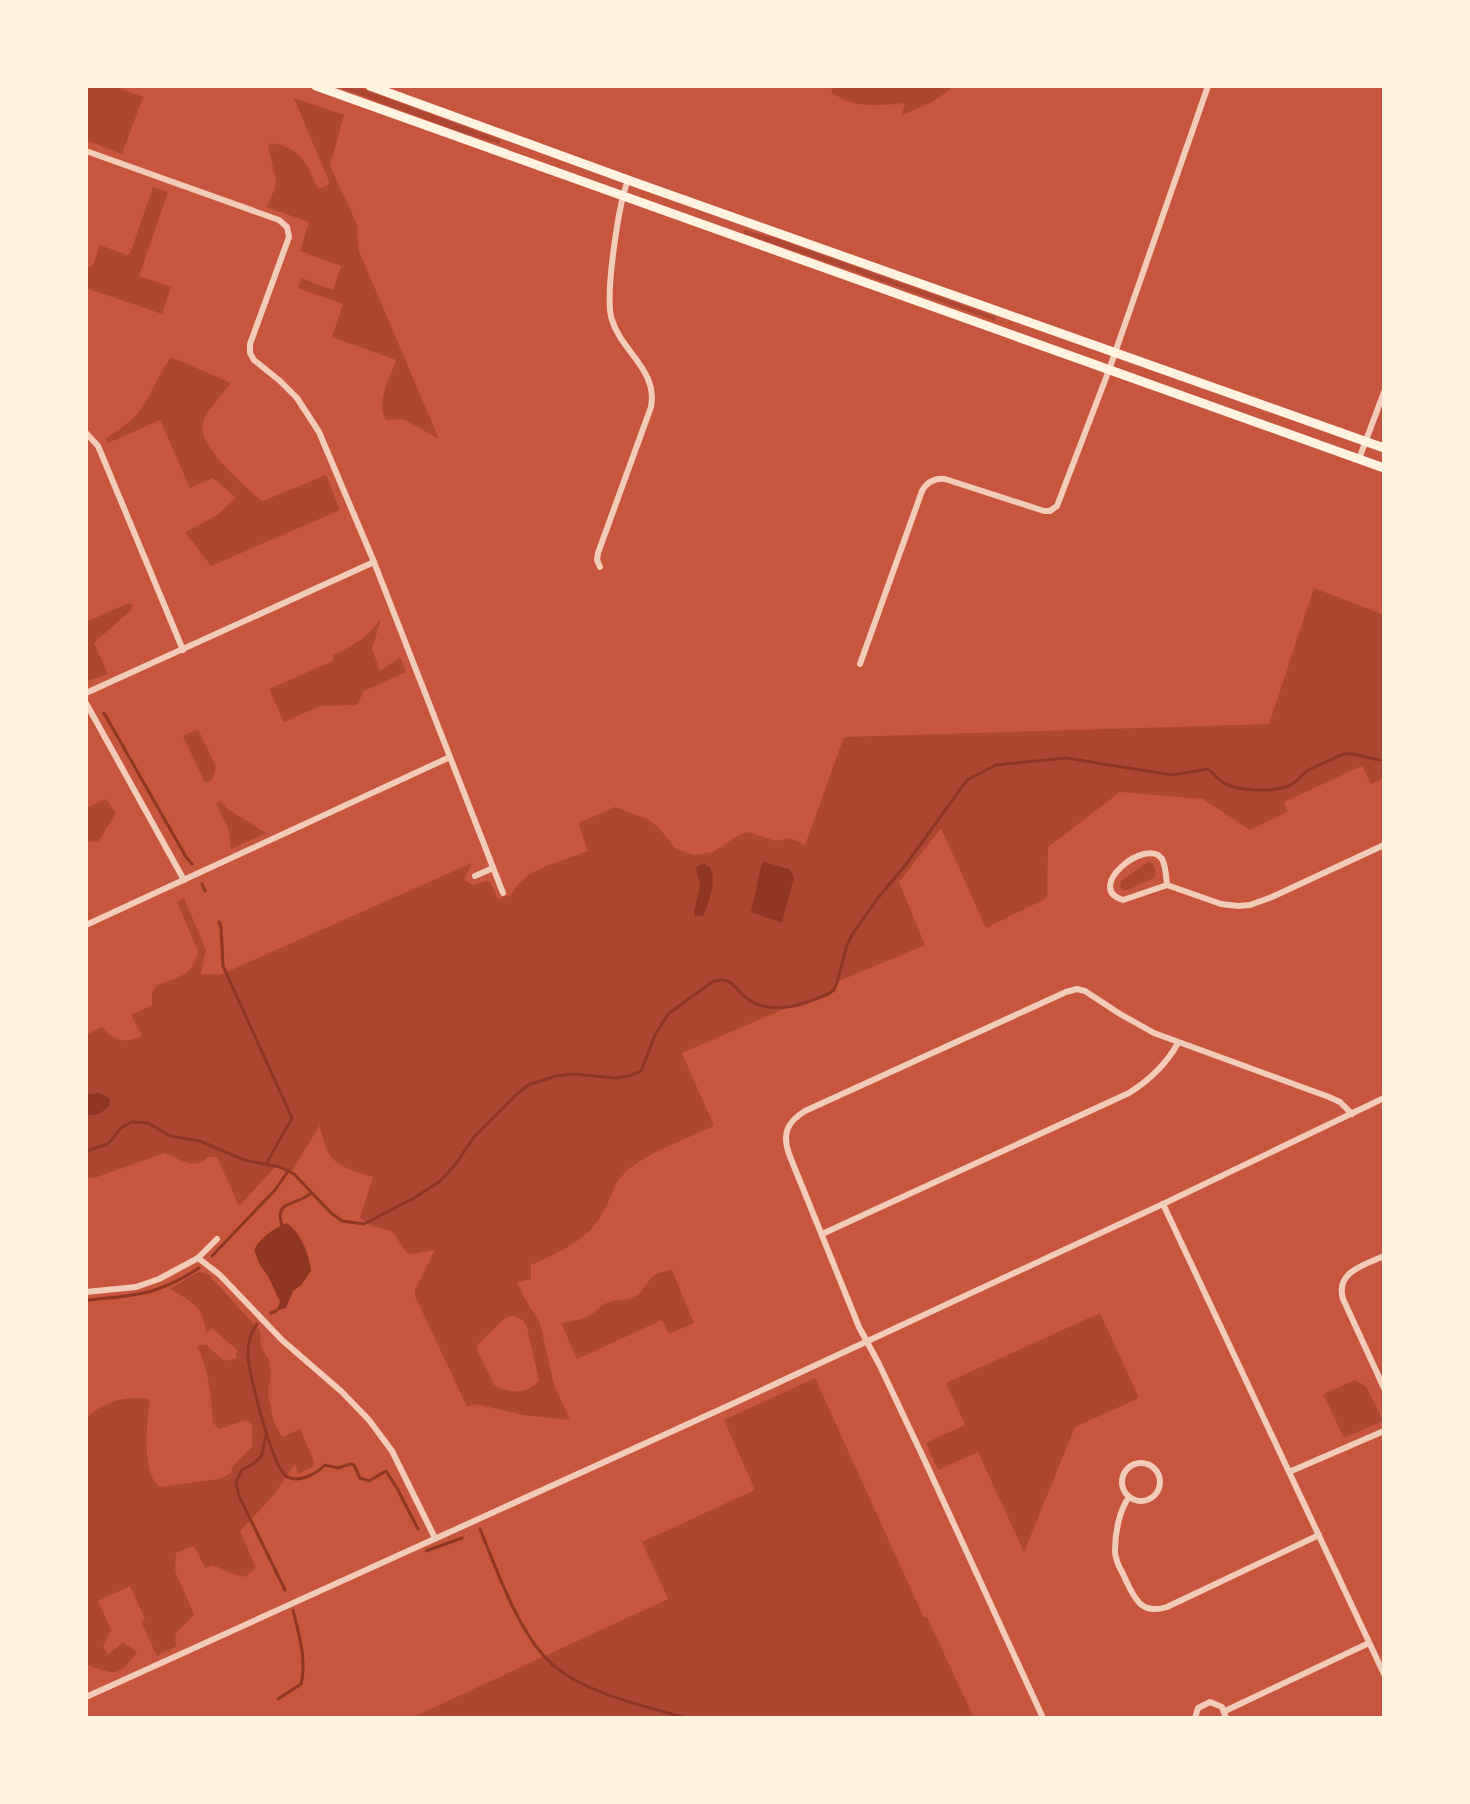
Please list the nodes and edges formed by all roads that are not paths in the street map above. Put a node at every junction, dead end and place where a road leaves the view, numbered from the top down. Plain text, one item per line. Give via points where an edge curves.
1 (316, 86) edge
2 (370, 86) edge
3 (1208, 86) edge
4 (86, 151) edge
5 (628, 180) junction
6 (622, 196) junction
7 (1115, 352) junction
8 (1109, 370) junction
9 (1384, 392) edge
10 (86, 433) edge
11 (1366, 442) junction
12 (1384, 448) edge
13 (1359, 459) junction
14 (1384, 468) edge
15 (374, 562) junction
16 (600, 567) dead end
17 (183, 650) junction
18 (860, 664) dead end
19 (86, 693) edge
20 (86, 703) edge
21 (450, 757) junction
22 (1384, 845) edge
23 (493, 868) junction
24 (475, 876) dead end
25 (184, 880) junction
26 (1167, 885) junction
27 (503, 893) dead end
28 (86, 925) edge
29 (1178, 1043) junction
30 (1384, 1098) edge
31 (1352, 1114) junction
32 (1163, 1204) junction
33 (822, 1234) junction
34 (217, 1239) dead end
35 (1384, 1256) edge
36 (198, 1258) junction
37 (86, 1292) edge
38 (867, 1341) junction
39 (1384, 1388) edge
40 (1384, 1431) edge
41 (1289, 1472) junction
42 (1129, 1497) junction
43 (1319, 1535) junction
44 (435, 1538) junction
45 (1369, 1643) junction
46 (1384, 1674) edge
47 (86, 1697) edge
48 (1225, 1714) edge
49 (1043, 1718) edge
50 (1195, 1718) edge

1 - 6 main road
2 - 5 main road
3 - 7 street
4 - 15 street via 287,227 289,237 250,353 313,420
5 - 6 street
5 - 7 main road
6 - 8 main road
6 - 16 street via 610,314 648,378 652,395 598,553
7 - 8 street
7 - 11 main road
8 - 13 main road
8 - 18 street via 1052,509 1044,511 943,479 925,486
9 - 11 street
10 - 17 street via 98,446
11 - 12 main road
11 - 13 street
13 - 14 main road
15 - 17 street
15 - 21 street
17 - 19 street
20 - 25 street
21 - 23 street
21 - 25 street
22 - 26 street via 1250,905 1221,904
23 - 24 street
23 - 27 street
25 - 28 street
26 - 26 street via 1123,900 1110,887 1118,871 1148,852 1162,860
29 - 31 street via 1329,1097
29 - 33 street via 1152,1076 1129,1093
29 - 33 street via 1077,989 805,1111 788,1127 787,1147
30 - 31 street
31 - 32 street
32 - 38 street
32 - 41 street
33 - 38 street
34 - 36 street
35 - 39 street via 1350,1271 1341,1287
36 - 37 street via 136,1287
36 - 44 street via 369,1420 392,1451
38 - 44 street
38 - 49 street
40 - 41 street
41 - 43 street
42 - 42 street via 1141,1501 1157,1493 1159,1475 1151,1466 1139,1464 1124,1474
42 - 43 street via 1121,1513 1115,1555 1134,1597 1149,1609 1167,1607
43 - 45 street
44 - 47 street
45 - 46 street
45 - 48 street
48 - 50 street via 1214,1702 1205,1703

